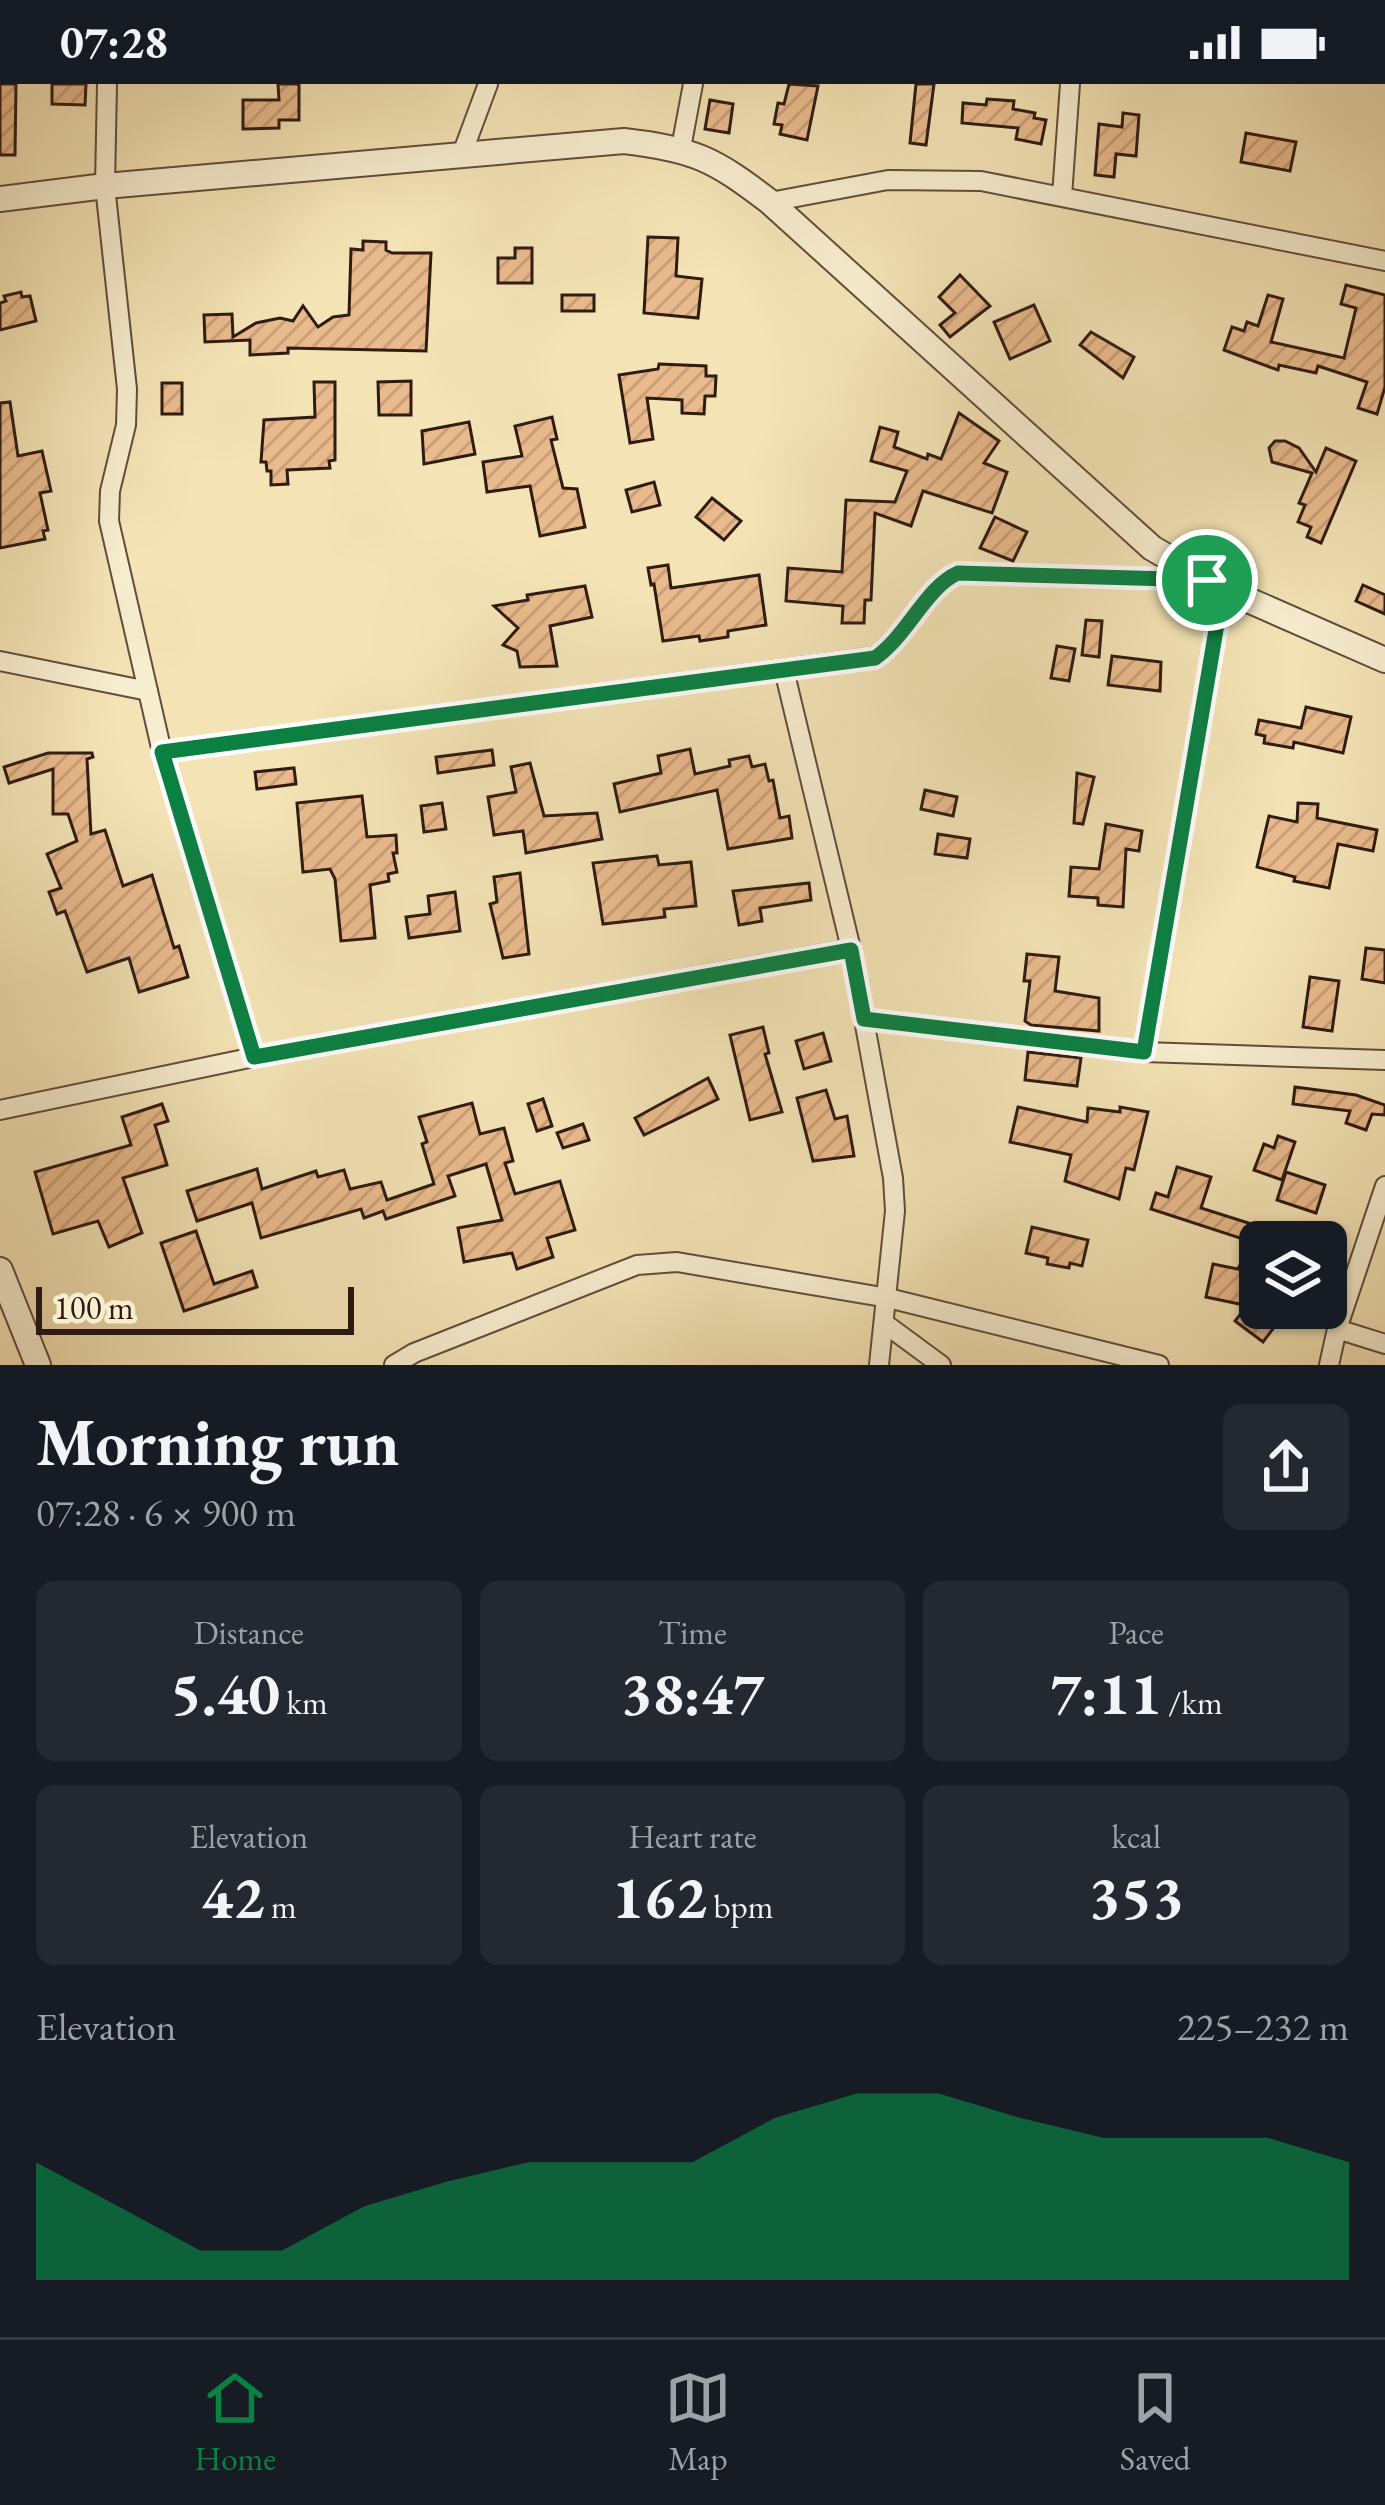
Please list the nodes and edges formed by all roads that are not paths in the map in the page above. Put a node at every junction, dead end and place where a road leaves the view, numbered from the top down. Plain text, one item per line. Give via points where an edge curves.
1 (107, 84) edge
2 (488, 84) edge
3 (693, 84) edge
4 (1070, 84) edge
5 (681, 148) junction
6 (462, 154) junction
7 (105, 186) junction
8 (1062, 196) junction
9 (0, 199) edge
10 (770, 202) junction
11 (1385, 261) edge
12 (1215, 584) junction
13 (1385, 660) edge
14 (0, 661) edge
15 (784, 670) junction
16 (148, 691) junction
17 (162, 752) junction
18 (851, 950) junction
19 (864, 1019) junction
20 (1144, 1052) junction
21 (254, 1057) junction
22 (1385, 1060) edge
23 (0, 1110) edge
24 (1385, 1186) edge
25 (0, 1270) edge
26 (888, 1298) junction
27 (1347, 1299) edge
28 (884, 1322) junction
29 (1337, 1329) joint
30 (1385, 1344) edge
31 (38, 1365) edge
32 (394, 1365) edge
33 (879, 1365) edge
34 (941, 1365) edge
35 (1159, 1365) edge
36 (1329, 1365) edge

1 - 7 street
2 - 6 street
3 - 5 street
4 - 8 street
5 - 6 street via 624,141
5 - 10 street
6 - 7 street
7 - 9 street
7 - 16 street via 127,388 109,521
8 - 10 street via 933,178
8 - 11 street
10 - 12 street via 1152,548
12 - 13 street
12 - 15 street via 958,573 875,658
12 - 20 street
14 - 16 street
15 - 17 street
15 - 18 street
16 - 17 street
17 - 21 street
18 - 19 street
18 - 21 street
19 - 20 street
19 - 26 street via 893,1178
20 - 22 street
21 - 23 street
24 - 27 street
25 - 31 street
26 - 28 street
26 - 32 street via 656,1262
26 - 35 street
28 - 33 street
28 - 34 street
29 - 30 street
29 - 36 street

